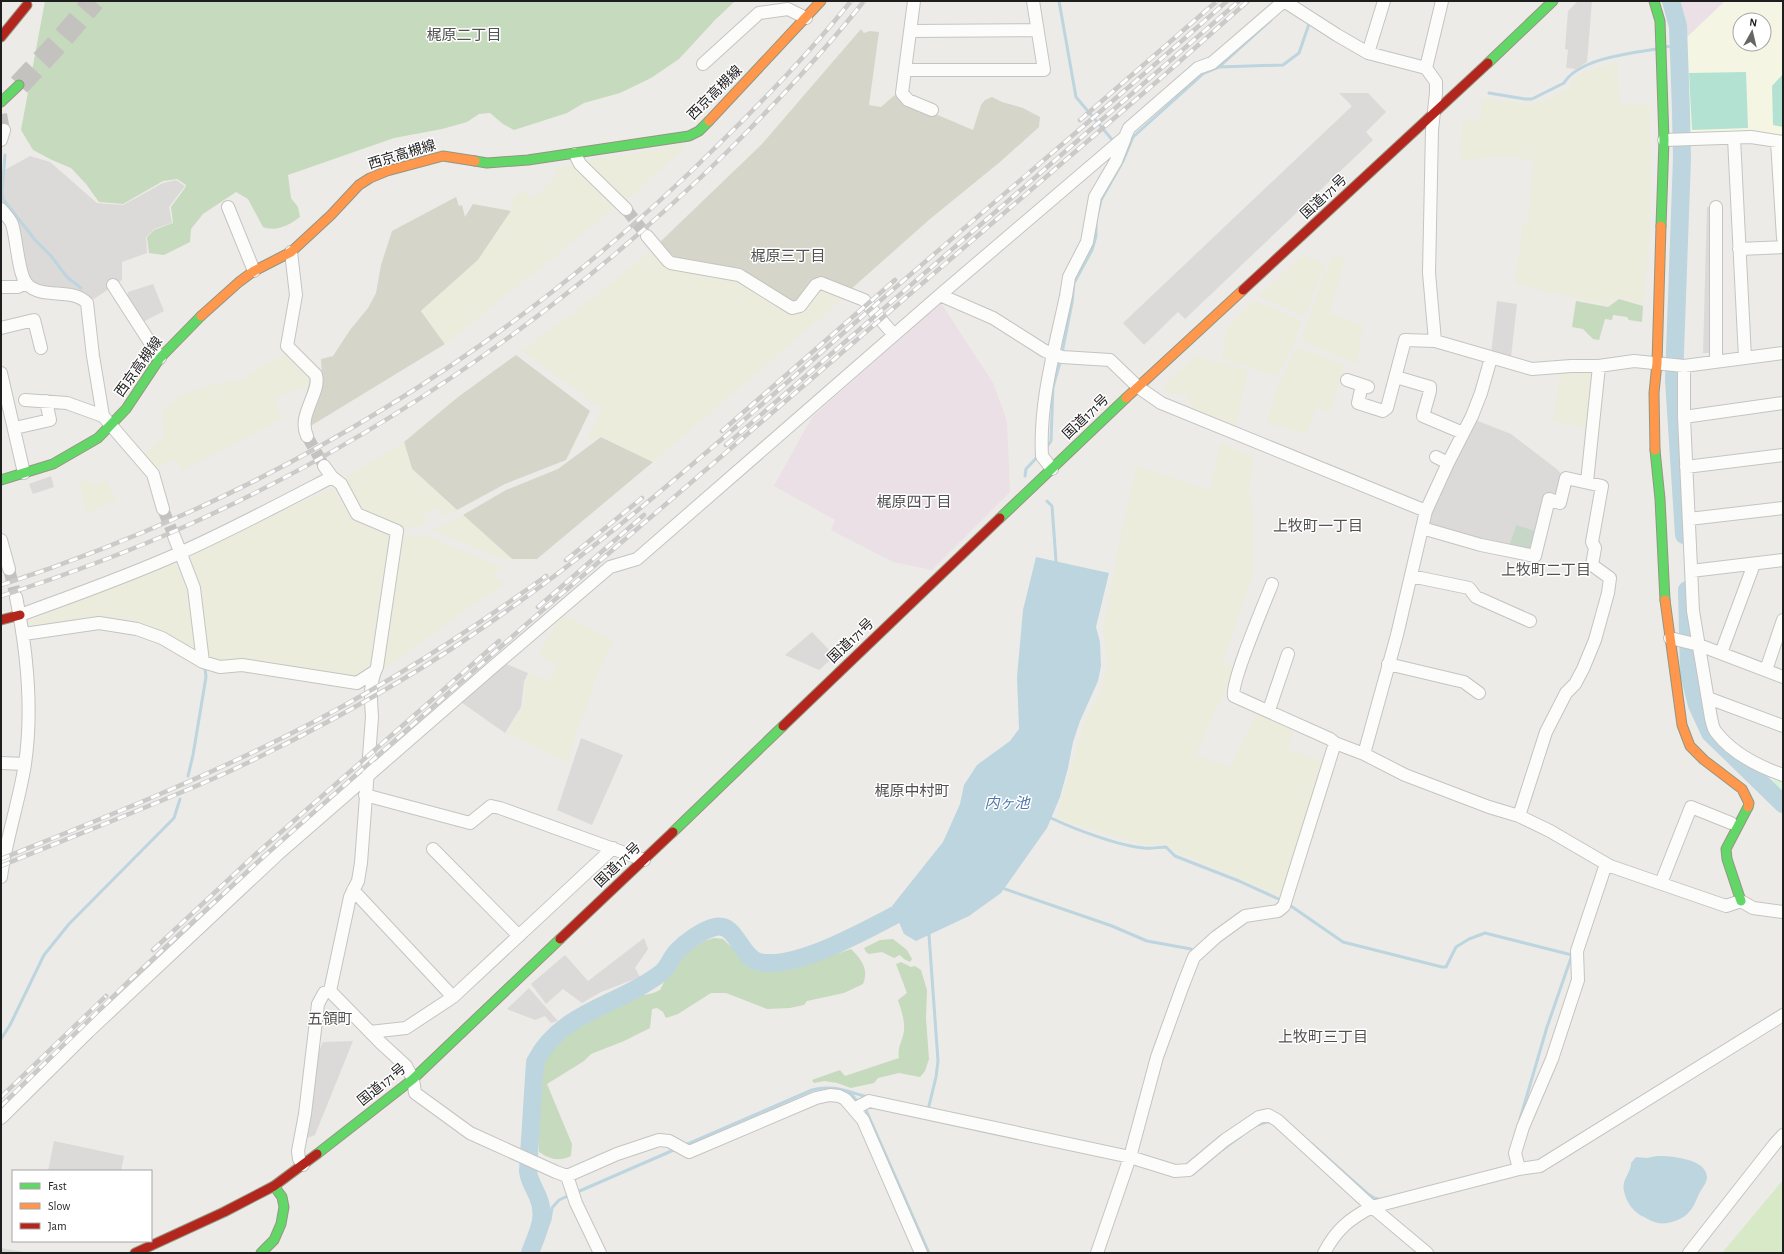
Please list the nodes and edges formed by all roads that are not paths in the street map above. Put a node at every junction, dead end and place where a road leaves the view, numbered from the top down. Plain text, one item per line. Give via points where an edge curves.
1 (821, 1) edge
2 (914, 1) edge
3 (1033, 1) edge
4 (1284, 1) edge
5 (1384, 1) edge
6 (1442, 1) edge
7 (1553, 1) edge
8 (1654, 1) edge
9 (27, 5) dead end
10 (806, 18) junction
11 (1037, 30) junction
12 (910, 31) junction
13 (1, 37) edge
14 (1368, 52) junction
15 (703, 64) dead end
16 (905, 70) junction
17 (1428, 70) junction
18 (19, 85) tunnel mouth
19 (1, 102) edge
20 (932, 110) dead end
21 (1434, 114) junction
22 (1734, 138) junction
23 (1668, 141) junction
24 (1780, 142) edge
25 (1119, 146) junction
26 (575, 154) junction
27 (228, 207) dead end
28 (1716, 207) dead end
29 (626, 209) tunnel mouth
30 (1, 210) edge
31 (647, 236) tunnel mouth
32 (1783, 238) edge
33 (1783, 247) edge
34 (1739, 249) junction
35 (291, 252) junction
36 (254, 271) junction
37 (26, 283) junction
38 (113, 285) dead end
39 (1, 287) edge
40 (940, 295) junction
41 (1, 328) edge
42 (894, 334) junction
43 (1435, 341) junction
44 (40, 348) dead end
45 (1783, 353) edge
46 (1054, 355) junction
47 (160, 358) junction
48 (1491, 358) junction
49 (1745, 358) junction
50 (1716, 362) junction
51 (1657, 363) junction
52 (1599, 366) junction
53 (1684, 366) junction
54 (1, 373) edge
55 (1396, 377) junction
56 (1347, 380) dead end
57 (1138, 387) junction
58 (25, 400) dead end
59 (46, 401) junction
60 (1783, 404) edge
61 (1684, 416) junction
62 (107, 421) junction
63 (15, 428) junction
64 (1463, 433) junction
65 (307, 436) tunnel mouth
66 (1783, 455) edge
67 (1436, 457) dead end
68 (1448, 463) junction
69 (324, 466) tunnel mouth
70 (1686, 467) junction
71 (1052, 469) junction
72 (24, 473) junction
73 (332, 477) junction
74 (1, 480) edge
75 (1587, 482) junction
76 (1783, 508) edge
77 (163, 509) tunnel mouth
78 (1426, 511) junction
79 (1689, 520) junction
80 (1422, 528) junction
81 (174, 536) tunnel mouth
82 (1, 540) edge
83 (181, 552) junction
84 (1783, 560) edge
85 (1754, 564) junction
86 (9, 569) tunnel mouth
87 (1691, 571) junction
88 (1411, 576) junction
89 (1272, 584) dead end
90 (16, 597) tunnel mouth
91 (20, 614) junction
92 (1, 620) edge
93 (1530, 620) dead end
94 (1783, 620) edge
95 (24, 634) junction
96 (1670, 638) junction
97 (1699, 645) junction
98 (1721, 653) junction
99 (1288, 654) dead end
100 (203, 662) junction
101 (1388, 664) junction
102 (1766, 670) junction
103 (374, 672) junction
104 (1783, 676) edge
105 (1479, 693) dead end
106 (1708, 698) junction
107 (1269, 710) junction
108 (1783, 726) edge
109 (1335, 743) junction
110 (1364, 754) junction
111 (1, 763) edge
112 (25, 764) junction
113 (1783, 775) edge
114 (367, 776) junction
115 (365, 795) junction
116 (1519, 816) junction
117 (1730, 823) dead end
118 (613, 848) junction
119 (433, 849) dead end
120 (644, 860) junction
121 (1606, 864) junction
122 (1, 877) edge
123 (1661, 883) junction
124 (353, 890) junction
125 (1741, 901) junction
126 (1783, 912) edge
127 (519, 936) junction
128 (330, 991) junction
129 (453, 997) junction
130 (1783, 1015) edge
131 (370, 1032) junction
132 (413, 1079) junction
133 (854, 1109) junction
134 (1, 1118) edge
135 (1783, 1135) edge
136 (1130, 1157) junction
137 (303, 1165) junction
138 (1519, 1169) junction
139 (567, 1176) junction
140 (274, 1186) junction
141 (1372, 1207) junction
142 (135, 1253) edge
143 (261, 1253) edge
144 (600, 1253) edge
145 (921, 1253) edge
146 (1097, 1253) edge
147 (1324, 1253) edge
148 (1427, 1253) edge
149 (1689, 1253) edge

1 - 10 main road, 西京高槻線
2 - 12 street
3 - 11 street
4 - 14 street
4 - 25 street via 1212,63 1198,68 1130,128
5 - 14 street
6 - 17 street
7 - 21 main road, 国道171号
8 - 23 main road via 1660,21
9 - 13 main road
10 - 15 street via 788,9 759,13
10 - 26 main road, 西京高槻線 via 708,122 689,136
11 - 12 street
11 - 16 street via 1044,70
12 - 16 street
14 - 17 street via 1420,65
16 - 20 street via 902,93 908,100
17 - 21 street via 1436,82
18 - 19 main road
21 - 43 street via 1430,273
21 - 57 main road, 国道171号
22 - 23 street
22 - 24 street via 1750,137
22 - 34 street
23 - 51 main road
24 - 32 street
25 - 40 street
25 - 46 street via 1094,197 1087,242 1067,282
26 - 29 street via 580,164
26 - 35 main road, 西京高槻線 via 487,163 443,156 388,171 359,185
27 - 36 street
28 - 50 street
30 - 37 street via 12,224 20,269
31 - 42 street via 671,263 740,275 792,308 800,306 816,285 821,283 853,295 864,300
33 - 34 street
34 - 49 street
35 - 36 main road, 西京高槻線
35 - 65 street via 296,295 287,346 316,375 317,380 305,424
36 - 47 main road, 西京高槻線 via 191,325
37 - 39 street via 18,287
37 - 62 street via 38,290 76,295 87,303 93,356
38 - 47 street
40 - 42 street
40 - 46 street via 993,318 1044,352
41 - 44 street via 37,319
42 - 114 street via 637,560 610,567
43 - 48 street
43 - 55 street via 1405,340
45 - 49 street
46 - 57 street via 1110,360
46 - 71 street via 1047,384 1041,452
47 - 62 main road, 西京高槻線 via 126,409
48 - 52 street via 1532,369
48 - 64 street via 1481,394
49 - 50 street
50 - 53 street
51 - 52 street via 1634,361
51 - 53 street
51 - 96 main road via 1654,442 1660,499 1664,593
52 - 75 street
53 - 61 street
54 - 63 street
55 - 56 street via 1387,408 1383,411 1358,403 1365,386
55 - 64 street via 1430,387 1423,416
57 - 71 main road, 国道171号
57 - 78 street via 1161,403
58 - 59 street
59 - 62 street via 67,403
59 - 63 street via 50,420
60 - 61 street
61 - 70 street
62 - 72 main road, 西京高槻線 via 98,438 53,464
62 - 77 street via 153,474
63 - 72 street
64 - 68 street
66 - 70 street
67 - 68 street
68 - 78 street
69 - 73 street
70 - 79 street
71 - 120 main road, 国道171号
72 - 74 main road, 西京高槻線
73 - 83 street
73 - 103 street via 341,484 357,514 397,531 377,667
75 - 80 street via 1566,478 1560,503 1549,499 1535,556 1482,545
75 - 116 street via 1602,486 1592,542 1595,548 1592,565 1610,578 1608,593 1583,670 1566,693 1546,732
76 - 79 street
78 - 80 street
79 - 87 street
80 - 88 street
81 - 83 street
82 - 86 street
83 - 91 street via 93,589
83 - 100 street via 194,588
84 - 85 street
85 - 87 street
85 - 98 street
87 - 97 street via 1693,611
88 - 93 street via 1469,588 1476,597
88 - 101 street
89 - 107 street via 1233,692 1234,696
90 - 91 street
91 - 92 main road
91 - 95 street
94 - 102 street
95 - 100 street via 98,623 137,629 162,638
95 - 112 street via 29,730
96 - 97 street
96 - 125 main road via 1682,725 1690,746 1742,789 1749,803 1726,849
97 - 98 street
97 - 106 street
98 - 102 street
99 - 107 street
100 - 103 street via 220,668 242,665 357,683
101 - 105 street via 1464,682
101 - 110 street
102 - 104 street
103 - 114 street
106 - 108 street
106 - 113 street via 1716,732 1734,749 1766,769
107 - 109 street
109 - 110 street
109 - 136 street via 1284,906 1278,911 1245,916 1194,957 1157,1057
110 - 116 street via 1405,775
111 - 112 street
112 - 122 street
114 - 115 street
114 - 134 street via 155,968
115 - 118 street via 470,823 491,806
115 - 124 street via 361,863 358,881
116 - 121 street
117 - 123 street via 1691,807
118 - 120 street
118 - 127 street
119 - 127 street
120 - 132 main road, 国道171号
121 - 123 street
121 - 138 street via 1577,951 1578,980 1552,1059 1521,1133 1516,1153
123 - 125 street via 1726,906
124 - 128 street
124 - 129 street
125 - 126 street via 1753,908
127 - 129 street
128 - 131 street
128 - 137 street via 324,993 318,1004 298,1151
129 - 131 street via 406,1028
130 - 138 street via 1540,1166
131 - 132 street via 406,1066
132 - 137 main road, 国道171号
132 - 139 street via 415,1093 470,1133
133 - 136 street via 869,1102
133 - 139 street via 839,1096 824,1096 689,1152 669,1141 659,1140
133 - 145 street via 863,1120
135 - 149 street
136 - 141 street via 1175,1171 1189,1170 1225,1140 1259,1117 1268,1115 1277,1120
136 - 146 street
137 - 140 main road, 国道171号
138 - 141 street
139 - 144 street
140 - 142 main road, 国道171号
140 - 143 main road via 282,1196 284,1207 281,1224 274,1240
141 - 147 street via 1354,1216 1340,1229
141 - 148 street

